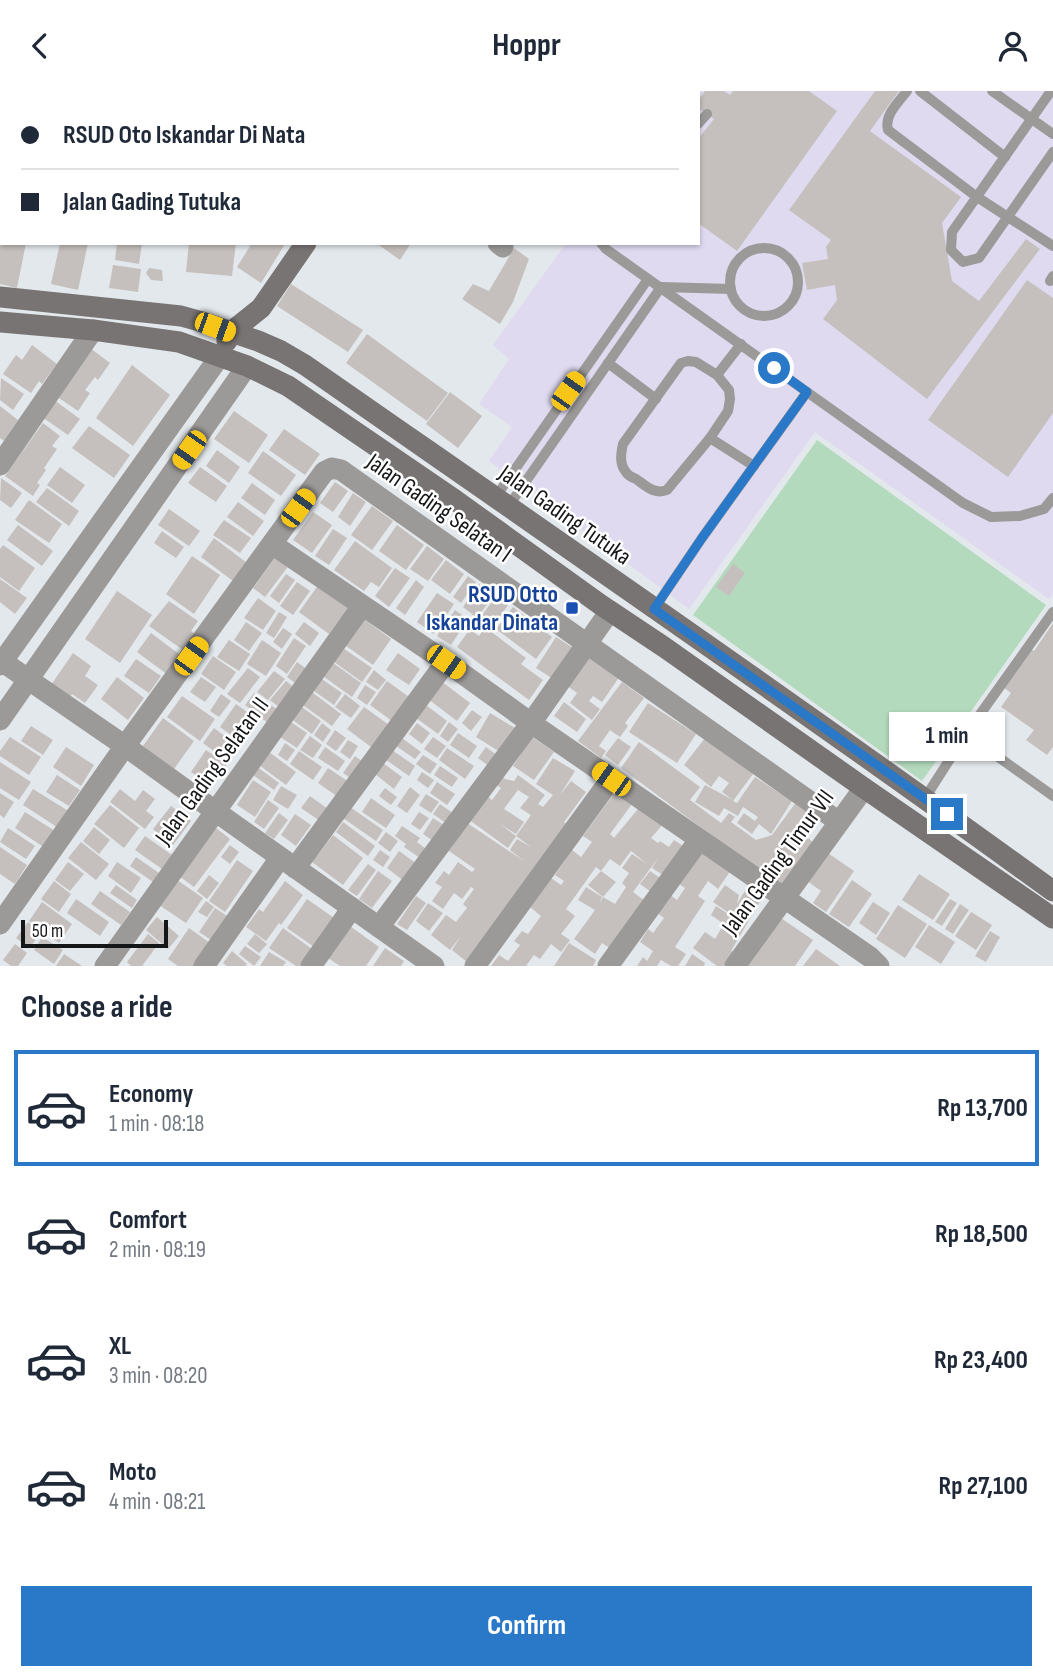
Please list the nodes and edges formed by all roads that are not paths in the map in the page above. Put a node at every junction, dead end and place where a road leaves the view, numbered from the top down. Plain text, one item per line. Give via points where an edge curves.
1 (906, 91) edge
2 (920, 91) edge
3 (992, 91) edge
4 (1051, 91) edge
5 (706, 114) dead end
6 (1032, 119) junction
7 (700, 122) edge
8 (1053, 134) edge
9 (1053, 152) edge
10 (1004, 157) junction
11 (977, 197) junction
12 (1008, 217) junction
13 (305, 245) edge
14 (603, 245) edge
15 (1053, 246) edge
16 (648, 278) junction
17 (661, 287) junction
18 (731, 289) junction
19 (0, 297) edge
20 (261, 308) junction
21 (0, 322) edge
22 (93, 331) junction
23 (231, 332) junction
24 (258, 341) junction
25 (741, 344) junction
26 (220, 356) junction
27 (608, 363) junction
28 (247, 366) junction
29 (717, 375) junction
30 (807, 392) junction
31 (656, 399) junction
32 (710, 438) junction
33 (0, 465) edge
34 (754, 466) junction
35 (1053, 498) edge
36 (501, 502) junction
37 (100, 524) junction
38 (125, 542) junction
39 (272, 544) junction
40 (617, 583) junction
41 (362, 606) junction
42 (606, 608) junction
43 (654, 609) junction
44 (1053, 613) edge
45 (587, 644) junction
46 (1, 662) edge
47 (446, 662) junction
48 (28, 680) junction
49 (0, 720) edge
50 (531, 723) junction
51 (966, 734) junction
52 (125, 745) junction
53 (611, 779) junction
54 (864, 788) junction
55 (1053, 796) edge
56 (925, 798) junction
57 (215, 811) junction
58 (839, 822) junction
59 (699, 839) junction
60 (288, 863) junction
61 (1053, 891) edge
62 (784, 898) junction
63 (352, 908) junction
64 (1053, 918) edge
65 (0, 923) edge
66 (379, 927) junction
67 (424, 963) edge
68 (871, 963) edge
69 (105, 966) edge
70 (204, 966) edge
71 (311, 966) edge
72 (475, 966) edge
73 (608, 966) edge
74 (735, 966) edge

1 - 11 lane via 887,118 888,130
2 - 10 lane
3 - 6 lane
4 - 6 lane
5 - 7 lane
6 - 8 lane
6 - 10 lane
9 - 12 lane
10 - 11 lane
11 - 12 lane
11 - 12 lane via 952,232 951,250 963,261 979,258
12 - 15 lane
13 - 20 main road
14 - 16 lane
16 - 17 lane
16 - 36 lane
17 - 18 lane
17 - 25 lane
17 - 27 lane
18 - 18 lane via 734,299 750,313 771,315 789,305 798,285 797,274 784,255 762,248 741,257 734,266
19 - 23 main road, Jalan Gading Tutuka via 181,316
20 - 23 main road
20 - 24 main road
21 - 22 main road
22 - 26 main road via 179,342
22 - 33 street
23 - 24 main road, Jalan Gading Tutuka
23 - 26 main road
24 - 28 main road
24 - 36 main road, Jalan Gading Tutuka via 304,365
25 - 29 lane
25 - 30 lane
26 - 28 main road
26 - 37 street
27 - 31 lane
27 - 36 lane via 555,438
28 - 38 street
28 - 42 main road via 288,386
29 - 31 lane via 696,362 681,363
29 - 32 lane via 729,390 729,411
30 - 34 lane
30 - 35 lane via 963,503 991,517 1044,509
31 - 32 lane via 623,444 620,457 626,473 662,492
32 - 34 lane
34 - 43 lane
36 - 40 main road, Jalan Gading Tutuka
37 - 38 street
37 - 46 street
38 - 48 street
39 - 41 street
39 - 45 street, Jalan Gading Selatan I via 324,472 335,468
39 - 52 street, Jalan Gading Selatan I
40 - 42 main road
40 - 43 main road, Jalan Gading Tutuka
41 - 47 street
41 - 57 street, Jalan Gading Selatan II
42 - 45 street
42 - 54 main road
43 - 56 main road, Jalan Gading Tutuka
44 - 51 lane
45 - 50 street
45 - 58 street, Jalan Gading Selatan I
46 - 48 street
47 - 50 street
47 - 60 street
48 - 49 street
48 - 52 street
50 - 53 street
50 - 66 street
51 - 55 lane
51 - 56 lane
52 - 57 street
52 - 65 street, Jalan Gading Selatan I
53 - 59 street
53 - 72 street
54 - 58 street, Jalan Gading Timur VII
54 - 64 main road
56 - 61 main road, Jalan Gading Tutuka
57 - 60 street
57 - 69 street, Jalan Gading Selatan II
58 - 62 street, Jalan Gading Timur VII
59 - 62 street
59 - 73 street
60 - 63 street
60 - 70 street
62 - 68 street
62 - 74 street, Jalan Gading Timur VII
63 - 66 street
63 - 71 street
66 - 67 street

